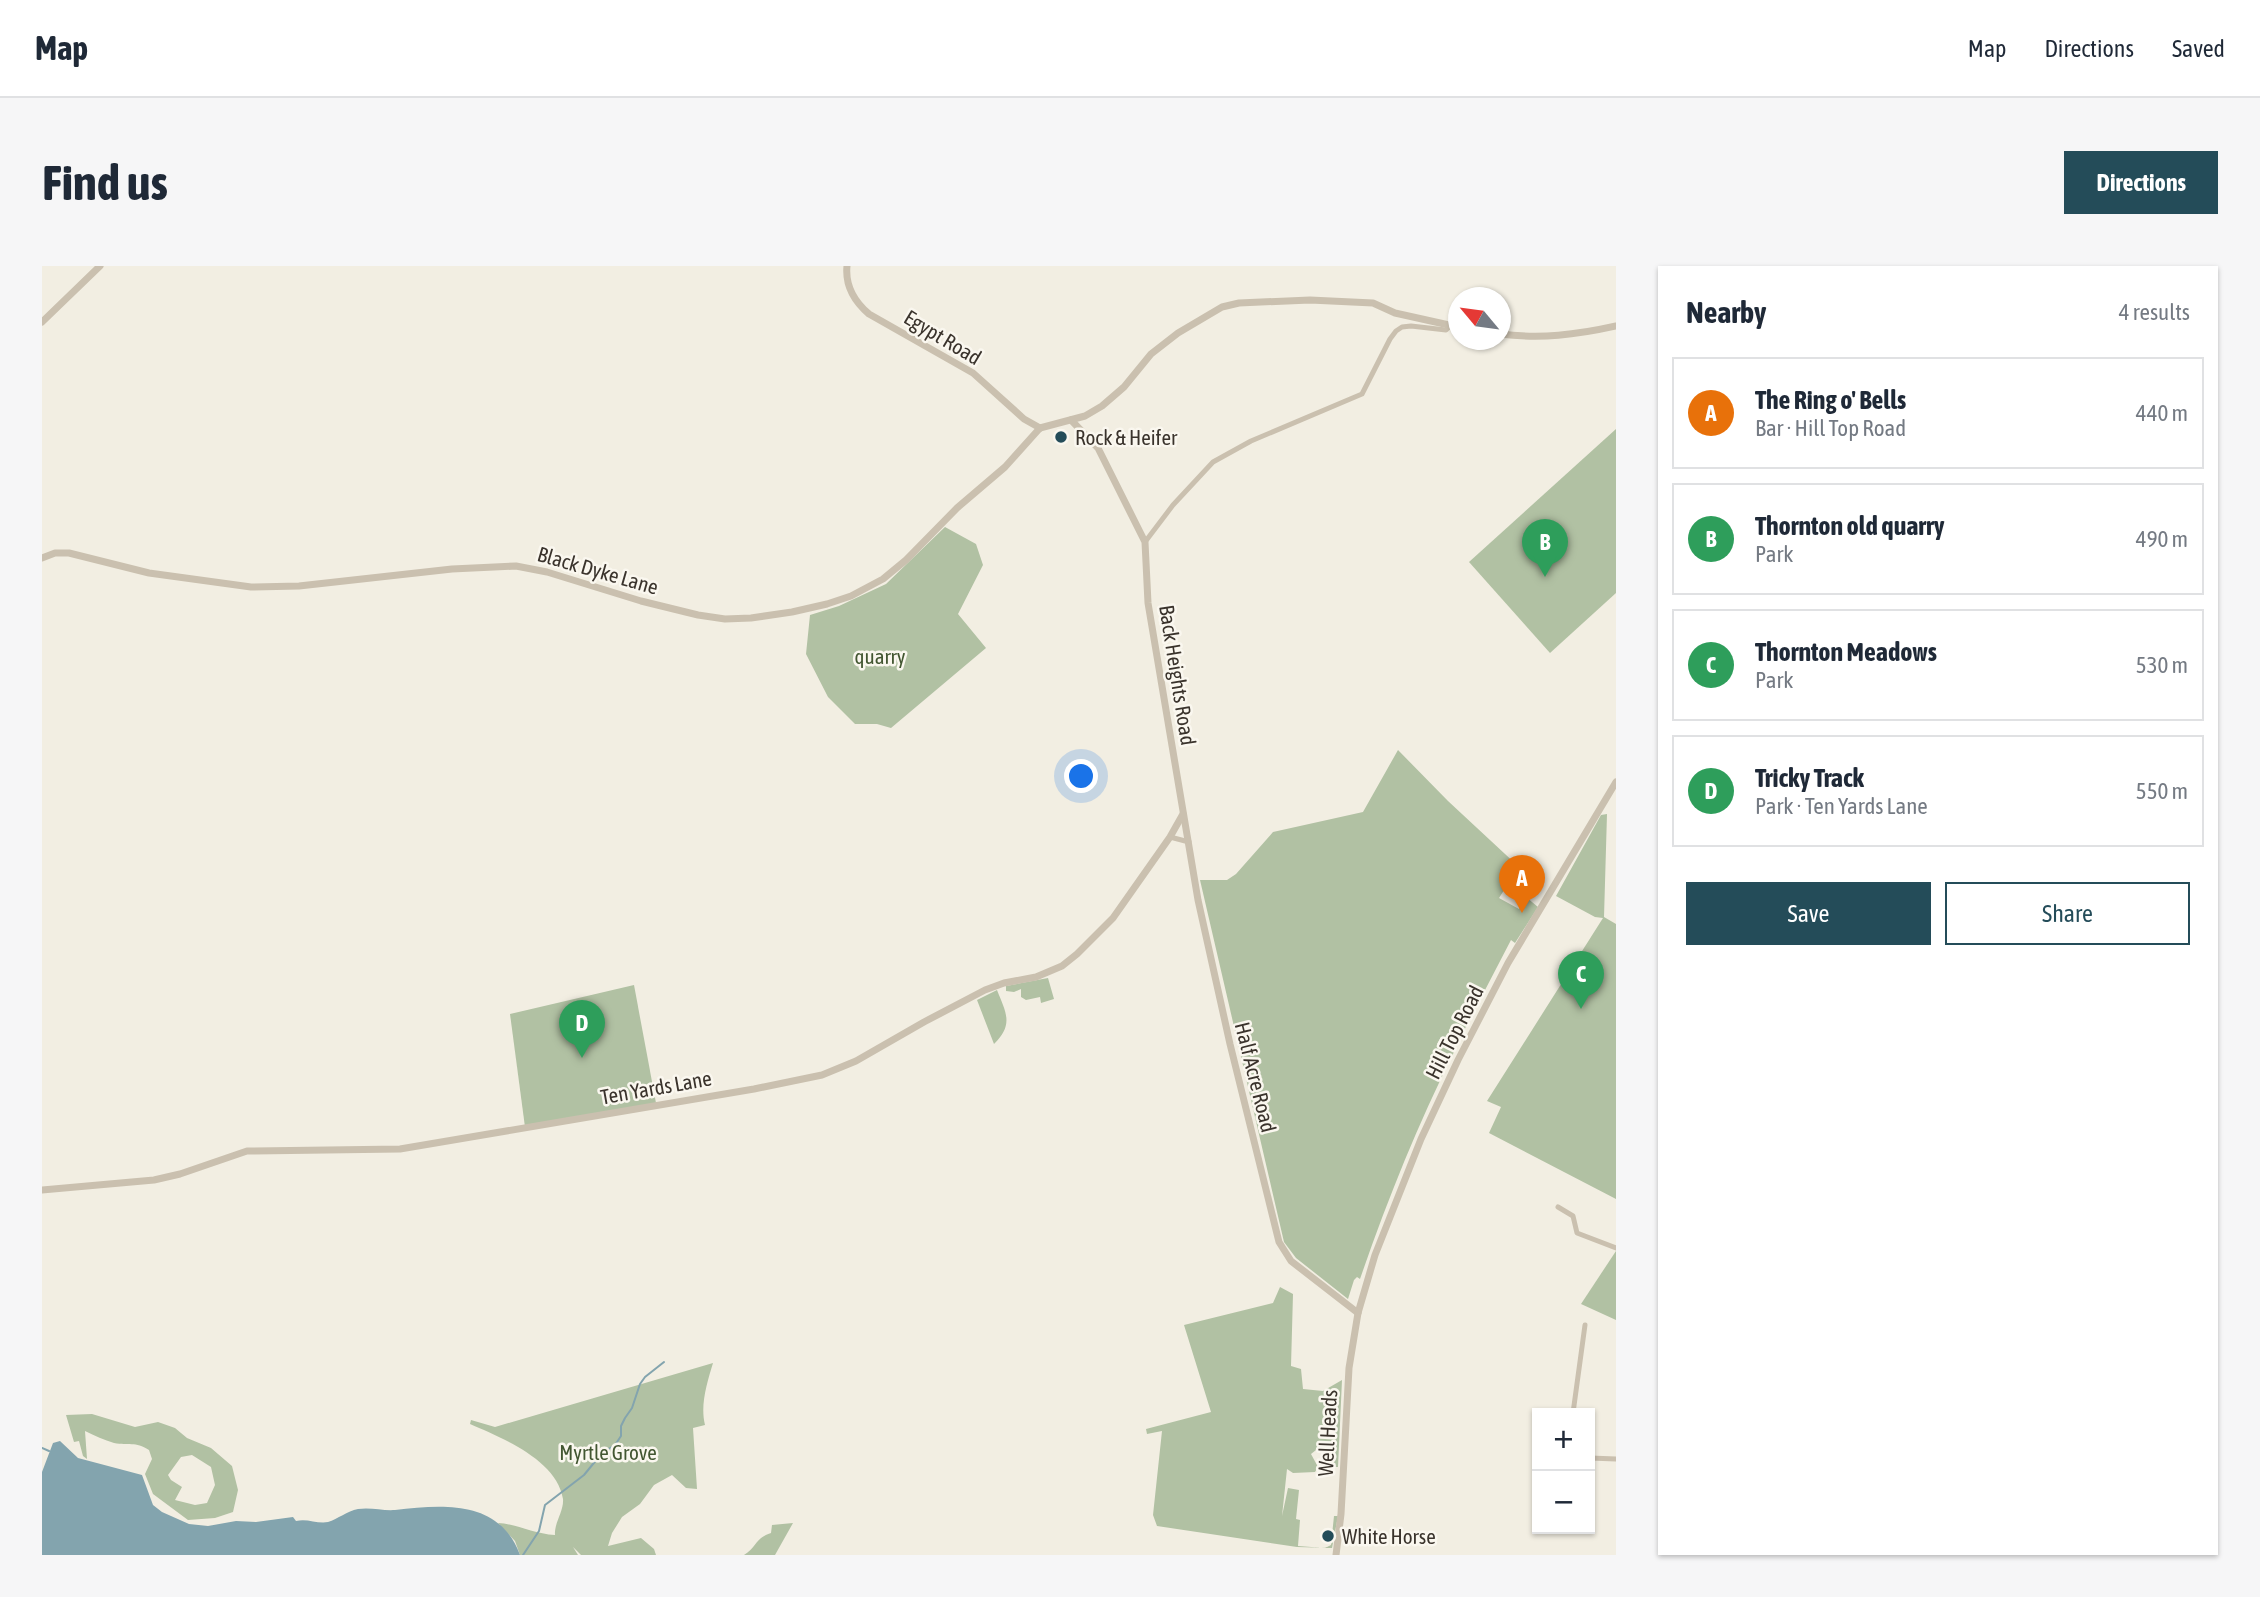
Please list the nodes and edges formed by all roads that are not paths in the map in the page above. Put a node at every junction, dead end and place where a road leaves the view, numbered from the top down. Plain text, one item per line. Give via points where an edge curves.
1 (100, 266) edge
2 (847, 266) edge
3 (42, 322) edge
4 (1448, 326) edge
5 (1616, 326) edge
6 (1448, 329) edge
7 (1511, 335) edge
8 (1071, 420) junction
9 (1040, 428) junction
10 (1145, 542) junction
11 (42, 558) edge
12 (1616, 782) edge
13 (1183, 814) junction
14 (1170, 837) junction
15 (1189, 842) junction
16 (42, 1191) edge
17 (1558, 1207) dead end
18 (1616, 1248) edge
19 (1357, 1314) junction
20 (1585, 1325) dead end
21 (1574, 1408) edge
22 (1595, 1458) edge
23 (1616, 1460) edge
24 (1336, 1555) edge

1 - 3 street
2 - 9 street, Egypt Road via 852,294 869,314 972,373
4 - 8 street via 1373,303 1258,300 1222,307 1150,354 1102,406
5 - 7 street via 1547,338
6 - 10 street via 1411,326 1396,331 1362,394 1213,462
8 - 9 street
8 - 10 street via 1098,448
9 - 11 street, Black Dyke Lane via 1005,467 883,579 827,604 751,618 698,615 516,566 251,587 149,573 69,553
10 - 13 street, Back Heights Road via 1147,603
12 - 19 street, Hill Top Road via 1508,963 1458,1060 1387,1222
13 - 14 street, Ten Yards Lane
13 - 15 street, Half Acre Road
14 - 15 street
14 - 16 street, Ten Yards Lane via 1113,918 1062,965 985,990 822,1075 400,1149 247,1152 154,1180
15 - 19 street, Half Acre Road via 1207,941 1279,1242 1291,1261
17 - 18 street via 1573,1216 1577,1233
19 - 24 street, Well Heads via 1347,1387
20 - 21 street
22 - 23 street

